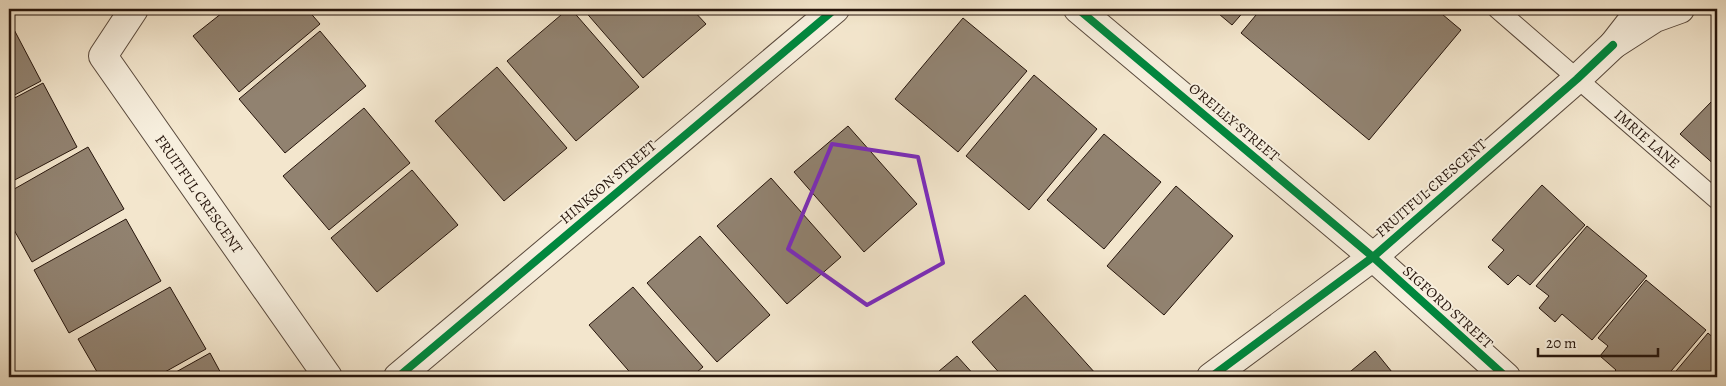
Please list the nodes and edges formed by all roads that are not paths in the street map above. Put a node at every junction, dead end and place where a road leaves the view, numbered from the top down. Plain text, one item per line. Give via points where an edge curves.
1 (134, 9) edge
2 (835, 9) edge
3 (1078, 9) edge
4 (1498, 9) edge
5 (1641, 9) edge
6 (1680, 9) edge
7 (1613, 45) junction
8 (1577, 79) junction
9 (1717, 200) edge
10 (1373, 257) junction
11 (328, 377) edge
12 (398, 377) edge
13 (1211, 377) edge
14 (1506, 377) edge

1 - 11 street, FRUITFUL CRESCENT via 103,56
2 - 12 street, HINKSON STREET
3 - 10 street, O'REILLY STREET
4 - 8 lane, IMRIE LANE
5 - 7 street, FRUITFUL CRESCENT
6 - 7 street, FRUITFUL CRESCENT via 1655,18
7 - 8 street, FRUITFUL CRESCENT
8 - 9 lane, IMRIE LANE
8 - 10 street, FRUITFUL CRESCENT
10 - 13 street, FRUITFUL CRESCENT
10 - 14 street, SIGFORD STREET

